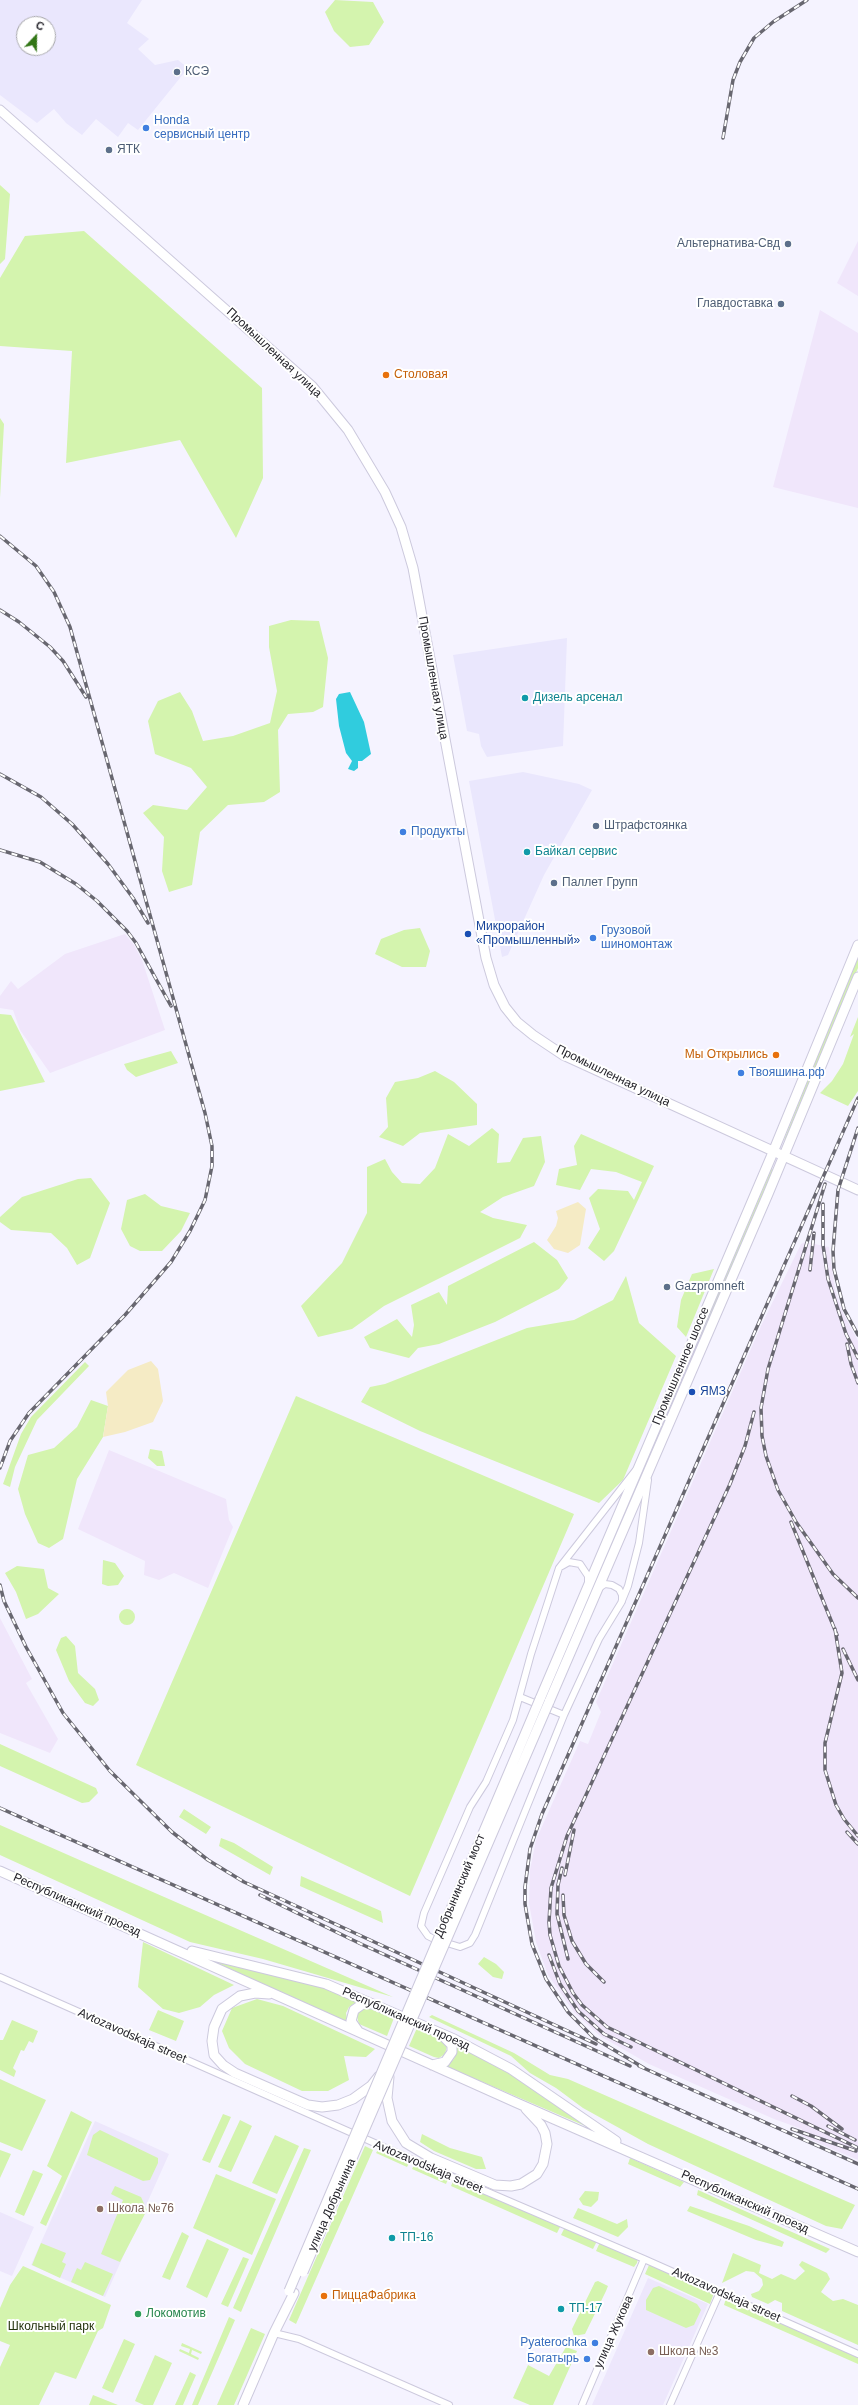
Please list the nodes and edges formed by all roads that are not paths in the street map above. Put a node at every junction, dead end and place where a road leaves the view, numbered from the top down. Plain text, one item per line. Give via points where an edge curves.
1 (0, 110) edge
2 (858, 945) edge
3 (858, 977) edge
4 (773, 1151) junction
5 (784, 1156) junction
6 (858, 1190) edge
7 (637, 1468) junction
8 (649, 1472) junction
9 (559, 1568) junction
10 (588, 1585) junction
11 (598, 1589) junction
12 (621, 1603) junction
13 (520, 1697) junction
14 (545, 1700) junction
15 (564, 1715) junction
16 (0, 1871) edge
17 (154, 1939) junction
18 (0, 1977) edge
19 (289, 2001) junction
20 (374, 2004) junction
21 (360, 2033) junction
22 (440, 2033) junction
23 (432, 2065) junction
24 (385, 2075) junction
25 (517, 2103) junction
26 (633, 2153) junction
27 (858, 2252) edge
28 (644, 2258) junction
29 (720, 2292) junction
30 (274, 2333) junction
31 (858, 2354) edge
32 (243, 2405) edge
33 (449, 2405) edge
34 (582, 2405) edge
35 (670, 2405) edge

1 - 4 main road, Промышленная улица via 312,386 348,430 385,492 401,527 413,568 486,958 494,986 517,1022 563,1055
2 - 4 main road, Промышленное шоссе
3 - 5 main road, Промышленное шоссе
4 - 5 main road, Промышленная улица
4 - 7 main road, Промышленное шоссе
5 - 6 main road, Промышленная улица
5 - 8 main road, Промышленное шоссе
7 - 9 street
7 - 10 main road, Промышленное шоссе
8 - 11 main road, Промышленное шоссе
8 - 12 street via 639,1544
9 - 10 street via 569,1562 580,1564 588,1576
9 - 13 street
10 - 14 main road, Промышленное шоссе
11 - 12 street via 605,1584 619,1589 622,1595
11 - 14 main road, Промышленное шоссе
12 - 15 street via 599,1639 571,1705
13 - 15 street
13 - 15 street via 486,1782 470,1807 424,1913 421,1926 428,1936 434,1939 460,1947 473,1940
14 - 24 main road, Добрынинский мост, bridge
16 - 17 main road, Республиканский проезд
17 - 19 main road, Республиканский проезд
17 - 20 main road, Республиканский проезд via 200,1953 310,1979
18 - 28 street, Avtozavodskaja street via 406,2157
19 - 21 main road, Республиканский проезд
19 - 24 main road via 263,1993 247,1994 233,1999 222,2009 214,2027 212,2049 223,2065 235,2073 308,2105 322,2107 338,2105 362,2093
20 - 21 main road via 364,2003 354,2010 351,2021
20 - 22 main road, Республиканский проезд
21 - 23 main road, Республиканский проезд
22 - 23 main road via 452,2045 452,2052 445,2062
22 - 26 main road, Республиканский проезд via 511,2069
23 - 25 main road, Республиканский проезд
24 - 25 main road via 392,2120 406,2142 431,2158 503,2187 530,2180 543,2164 547,2144 546,2133 533,2116
24 - 30 main road, улица Добрынина, bridge
25 - 26 main road, Республиканский проезд
26 - 27 main road, Республиканский проезд
28 - 29 street, Avtozavodskaja street
28 - 34 street, улица Жукова
29 - 31 street, Avtozavodskaja street
29 - 35 street
30 - 32 main road, улица Добрынина
30 - 33 street via 304,2342

